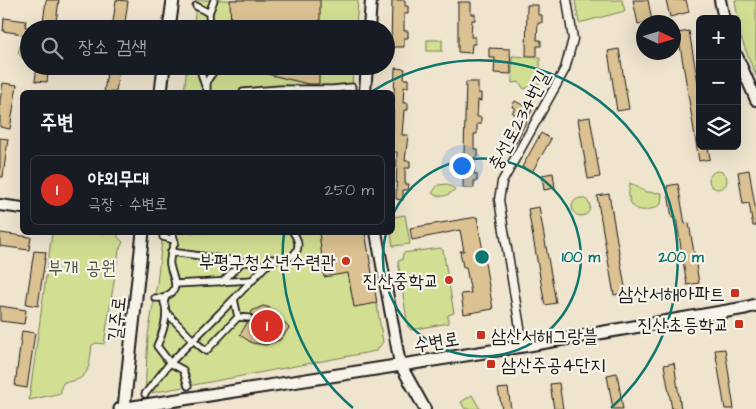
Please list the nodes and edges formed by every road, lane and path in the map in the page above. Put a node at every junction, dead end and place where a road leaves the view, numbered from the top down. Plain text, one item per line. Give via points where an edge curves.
1 (173, 0) edge
2 (214, 0) edge
3 (371, 0) edge
4 (567, 0) edge
5 (720, 0) edge
6 (196, 6) dead end
7 (210, 13) junction
8 (723, 15) edge
9 (170, 20) edge
10 (210, 20) edge
11 (370, 20) edge
12 (739, 60) edge
13 (163, 75) edge
14 (202, 75) edge
15 (209, 75) edge
16 (366, 75) edge
17 (352, 87) dead end
18 (161, 90) edge
19 (206, 90) edge
20 (207, 90) edge
21 (271, 90) edge
22 (315, 90) edge
23 (338, 90) edge
24 (365, 90) edge
25 (756, 100) edge
26 (0, 205) edge
27 (20, 208) edge
28 (143, 235) edge
29 (173, 235) edge
30 (295, 235) edge
31 (377, 235) edge
32 (163, 237) dead end
33 (174, 240) junction
34 (171, 252) junction
35 (243, 262) junction
36 (268, 265) junction
37 (253, 280) junction
38 (222, 282) junction
39 (175, 284) junction
40 (155, 298) dead end
41 (165, 298) junction
42 (234, 299) junction
43 (756, 305) edge
44 (166, 312) junction
45 (238, 317) junction
46 (249, 318) dead end
47 (193, 340) junction
48 (523, 346) junction
49 (170, 363) junction
50 (400, 364) junction
51 (188, 386) dead end
52 (145, 394) dead end
53 (120, 409) edge
54 (124, 409) edge
55 (425, 409) edge

1 - 9 main road
2 - 7 street
3 - 11 street
4 - 48 street, 충선로234번길 via 573,39 565,69 502,182 499,200
5 - 8 street
6 - 7 street
7 - 10 street
12 - 25 street
13 - 18 main road
14 - 19 street
15 - 20 street
16 - 24 street
17 - 23 street
21 - 22 street
26 - 27 street
28 - 54 main road, 길주로
29 - 33 street
30 - 36 street via 298,248 294,256 272,259
31 - 50 street
32 - 33 street
33 - 34 street
34 - 35 street
34 - 39 street
35 - 36 street
35 - 38 street
36 - 37 street
37 - 38 street
37 - 42 street
38 - 39 street
39 - 41 street via 171,294
40 - 41 street
41 - 44 street
42 - 45 street
42 - 47 street
43 - 48 main road, 수변로
44 - 47 street
44 - 49 street via 157,346
45 - 46 street
45 - 47 street via 206,351
47 - 49 street
48 - 50 main road, 수변로
49 - 51 street via 183,370
49 - 52 street
50 - 54 main road, 수변로
50 - 55 street
53 - 54 main road, 수변로

